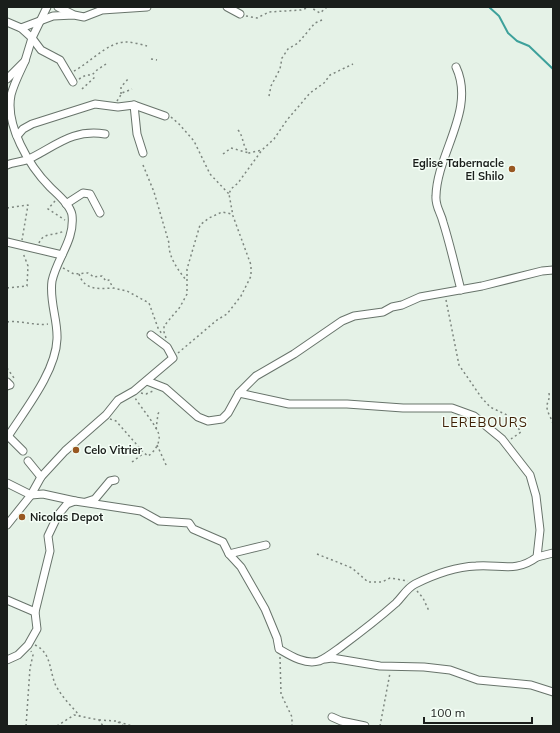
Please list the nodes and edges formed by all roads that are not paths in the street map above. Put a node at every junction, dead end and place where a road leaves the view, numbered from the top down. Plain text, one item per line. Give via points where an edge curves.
1 (47, 7) edge
2 (58, 7) edge
3 (147, 7) edge
4 (227, 7) edge
5 (128, 8) edge
6 (240, 14) road end
7 (74, 15) junction
8 (41, 19) junction
9 (7, 22) edge
10 (21, 28) junction
11 (32, 38) junction
12 (25, 61) junction
13 (456, 67) dead end
14 (7, 79) edge
15 (73, 82) dead end
16 (134, 105) junction
17 (164, 116) road end
18 (105, 134) dead end
19 (17, 136) junction
20 (142, 153) dead end
21 (29, 159) junction
22 (7, 165) edge
23 (66, 204) junction
24 (100, 213) dead end
25 (7, 242) edge
26 (62, 255) junction
27 (553, 270) edge
28 (461, 290) junction
29 (152, 335) dead end
30 (147, 381) junction
31 (7, 382) edge
32 (7, 386) edge
33 (239, 393) junction
34 (7, 437) edge
35 (23, 452) dead end
36 (28, 461) dead end
37 (41, 477) junction
38 (115, 480) dead end
39 (7, 482) edge
40 (31, 495) junction
41 (76, 501) junction
42 (84, 502) junction
43 (7, 525) edge
44 (266, 545) dead end
45 (553, 553) edge
46 (229, 554) junction
47 (537, 557) junction
48 (7, 600) edge
49 (35, 612) junction
50 (7, 660) edge
51 (319, 661) junction
52 (553, 692) edge
53 (332, 717) dead end
54 (365, 726) edge

1 - 8 street
2 - 7 street
3 - 5 street
4 - 6 street
5 - 7 street via 102,10 84,17
7 - 8 street
8 - 10 street
8 - 11 street
9 - 10 street
10 - 11 street
11 - 12 street
11 - 15 street via 41,50 60,60
12 - 14 street
12 - 19 street via 11,96 11,112
13 - 28 street via 461,78 463,95 450,146 439,173 436,197
16 - 17 street
16 - 19 street via 95,104 32,124
16 - 20 street
18 - 21 street via 81,133 52,145
19 - 21 street
21 - 22 street
21 - 23 street via 37,174
23 - 24 street via 82,193 90,194
23 - 26 street via 72,214 68,245
25 - 26 street via 32,250
26 - 34 street via 52,282 52,304 58,340 50,367 30,405
27 - 28 street
28 - 33 street via 420,297 383,312 354,316 342,321 256,376
29 - 30 street via 166,347 173,358
30 - 33 street via 162,386 189,410 208,421 222,419
30 - 37 street via 118,400 106,415 65,451
31 - 32 street via 10,385
33 - 47 street via 289,404 452,408 474,416 505,444 530,475 536,496 540,530
34 - 35 street
36 - 37 street
37 - 40 street
38 - 42 street via 110,481 95,499
39 - 40 street
40 - 41 street via 43,494
40 - 43 street
41 - 42 street
41 - 49 street via 67,504 58,514 48,536 50,551
42 - 46 street via 141,511 159,521 189,523 193,529 223,542
44 - 46 street
45 - 47 street
46 - 51 street via 241,567 266,609 279,649 294,658
47 - 51 street via 523,566 476,566 438,574 409,588 377,620
48 - 49 street
49 - 50 street via 37,629 28,645 18,655
51 - 52 street via 332,658 391,667 450,670 478,680 531,685
53 - 54 street

